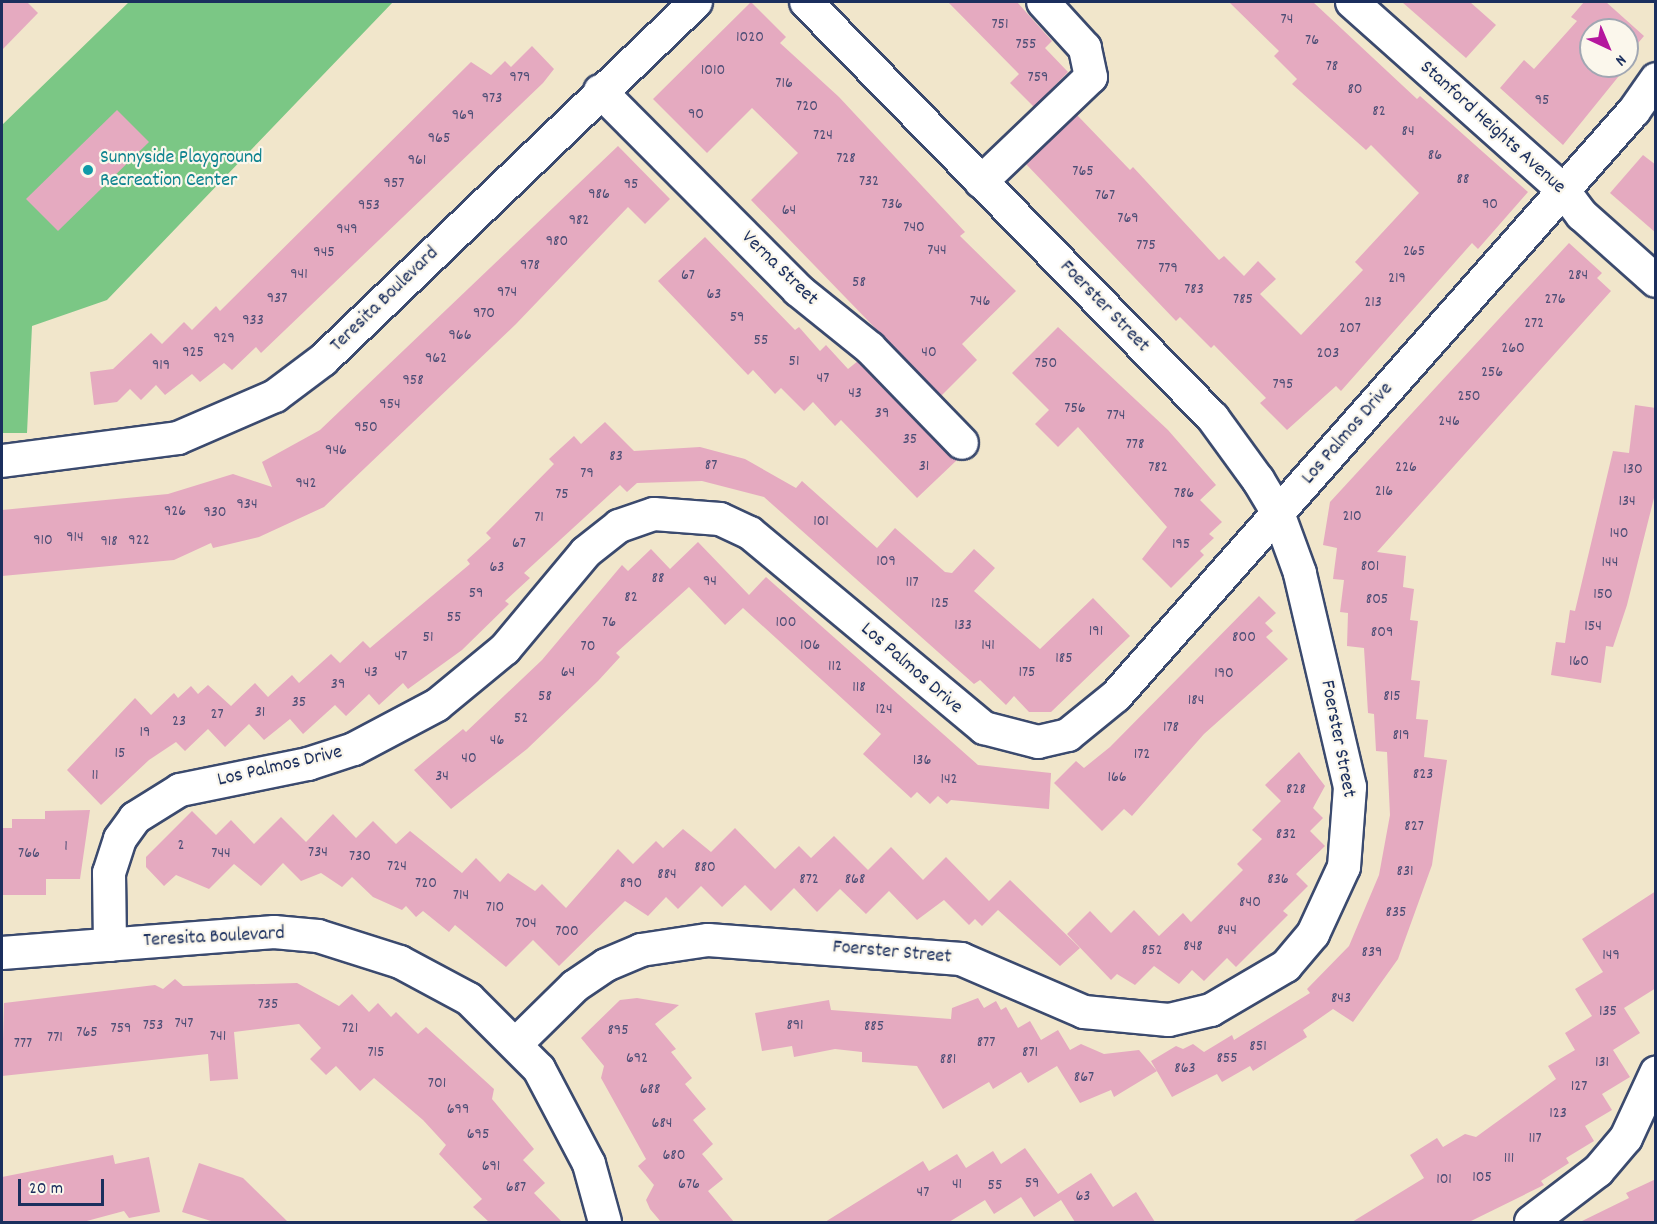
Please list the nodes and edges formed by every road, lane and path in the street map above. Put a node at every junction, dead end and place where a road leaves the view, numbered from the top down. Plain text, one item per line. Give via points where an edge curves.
1 (696, 2) edge
2 (806, 2) edge
3 (1043, 2) edge
4 (1352, 2) edge
5 (1656, 79) edge
6 (600, 91) junction
7 (981, 182) junction
8 (1563, 190) junction
9 (1656, 281) edge
10 (962, 442) dead end
11 (2, 461) edge
12 (1278, 513) junction
13 (110, 945) junction
14 (2, 953) edge
15 (517, 1043) junction
16 (1656, 1073) edge
17 (605, 1222) edge
18 (1531, 1222) edge

1 - 6 street, Teresita Boulevard
2 - 7 street, Foerster Street
3 - 7 street via 1085,48 1091,77
4 - 8 street, Stanford Heights Avenue
5 - 8 street, Los Palmos Drive
6 - 10 street, Verna Street via 798,290 870,348
6 - 11 street, Teresita Boulevard via 324,360 275,396 178,438
7 - 12 street, Foerster Street via 1213,418
8 - 9 street, Stanford Heights Avenue via 1582,215
8 - 12 street, Los Palmos Drive
12 - 13 street, Los Palmos Drive via 1094,719 1068,735 1038,742 1011,739 959,712 750,533 720,519 689,514 654,514 619,526 586,552 505,649 437,705 354,749 298,766 180,790 135,818 120,840 108,873
12 - 15 street, Foerster Street via 1306,597 1350,787 1350,829 1344,867 1313,934 1286,966 1251,991 1211,1010 1169,1020 1128,1020 1084,1012 961,959 673,942 606,965 575,986
13 - 14 street, Teresita Boulevard
13 - 15 street, Teresita Boulevard via 230,933 318,936 361,947 442,981
15 - 17 street, Teresita Boulevard via 539,1069 573,1125
16 - 18 street via 1626,1137 1598,1171

